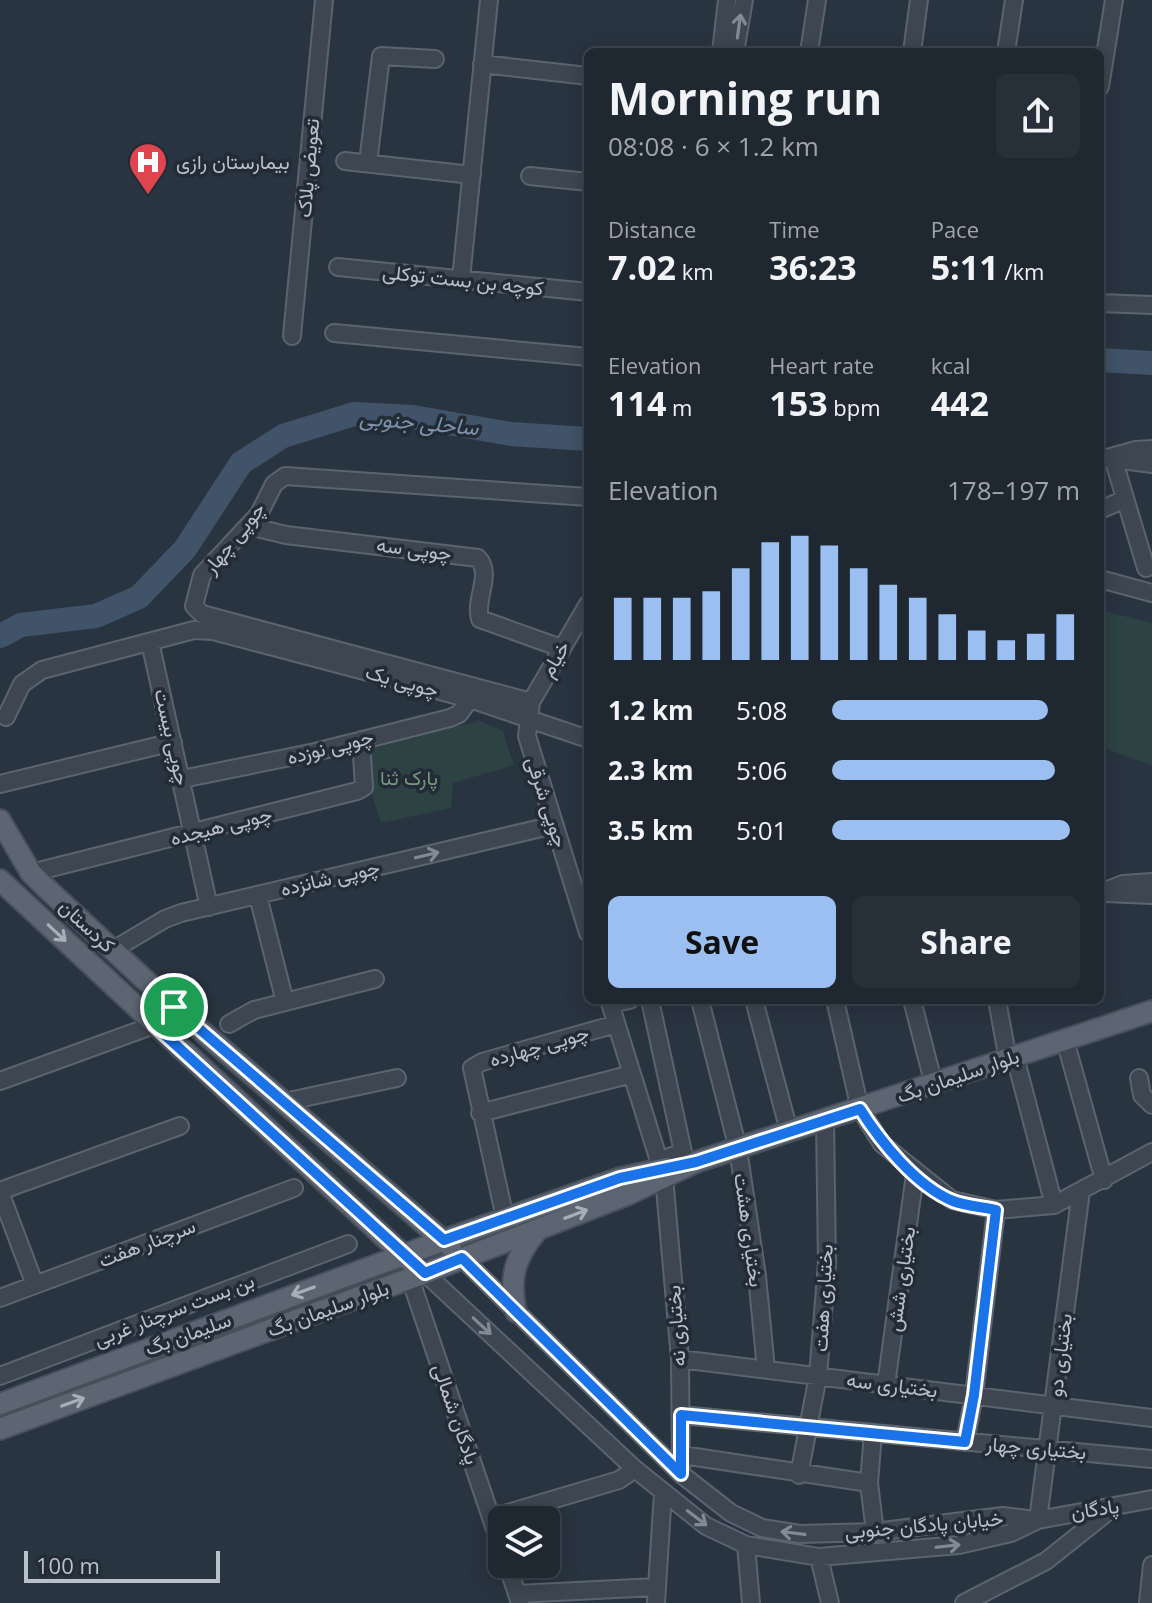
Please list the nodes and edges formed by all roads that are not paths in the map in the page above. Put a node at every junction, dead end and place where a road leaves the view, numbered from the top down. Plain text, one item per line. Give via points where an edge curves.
1 (324, 0) edge
2 (489, 0) edge
3 (727, 0) edge
4 (744, 0) edge
5 (817, 0) edge
6 (919, 0) edge
7 (1014, 0) edge
8 (1114, 0) edge
9 (721, 48) edge
10 (736, 48) edge
11 (810, 48) edge
12 (913, 48) edge
13 (1007, 48) edge
14 (435, 59) dead end
15 (1104, 62) edge
16 (482, 64) junction
17 (584, 76) edge
18 (345, 161) dead end
19 (368, 163) junction
20 (472, 175) junction
21 (530, 176) dead end
22 (584, 181) edge
23 (338, 267) dead end
24 (461, 279) junction
25 (584, 292) edge
26 (1104, 303) edge
27 (1152, 305) edge
28 (334, 333) dead end
29 (292, 336) dead end
30 (584, 357) edge
31 (1152, 449) edge
32 (1106, 459) edge
33 (1152, 464) edge
34 (584, 497) edge
35 (1125, 499) junction
36 (1104, 508) edge
37 (249, 526) junction
38 (1146, 568) dead end
39 (1104, 580) edge
40 (1152, 593) edge
41 (584, 611) edge
42 (150, 642) junction
43 (561, 648) junction
44 (470, 699) junction
45 (529, 709) junction
46 (6, 717) dead end
47 (584, 737) edge
48 (361, 740) junction
49 (173, 742) junction
50 (182, 779) junction
51 (0, 784) edge
52 (0, 820) edge
53 (554, 825) junction
54 (194, 832) junction
55 (31, 873) junction
56 (0, 880) edge
57 (1152, 882) edge
58 (1104, 892) edge
59 (1104, 893) edge
60 (1152, 895) edge
61 (258, 896) junction
62 (209, 907) junction
63 (584, 920) edge
64 (113, 950) junction
65 (375, 979) dead end
66 (285, 1002) junction
67 (611, 1004) edge
68 (651, 1004) edge
69 (701, 1004) edge
70 (755, 1004) edge
71 (836, 1004) edge
72 (913, 1004) edge
73 (998, 1004) edge
74 (174, 1007) junction
75 (1152, 1011) edge
76 (229, 1024) dead end
77 (616, 1024) junction
78 (154, 1025) junction
79 (1065, 1040) junction
80 (1012, 1058) junction
81 (632, 1074) junction
82 (397, 1078) dead end
83 (1139, 1078) dead end
84 (0, 1081) edge
85 (934, 1085) junction
86 (284, 1102) junction
87 (1152, 1105) edge
88 (860, 1109) junction
89 (480, 1113) junction
90 (825, 1120) junction
91 (180, 1126) dead end
92 (789, 1131) junction
93 (738, 1149) junction
94 (1152, 1152) edge
95 (661, 1169) junction
96 (915, 1174) junction
97 (1104, 1180) junction
98 (294, 1188) dead end
99 (1081, 1191) junction
100 (0, 1192) edge
101 (1054, 1205) junction
102 (996, 1210) junction
103 (505, 1218) junction
104 (540, 1228) junction
105 (444, 1240) junction
106 (348, 1244) dead end
107 (403, 1255) junction
108 (462, 1258) junction
109 (418, 1276) junction
110 (332, 1281) junction
111 (35, 1285) junction
112 (0, 1298) edge
113 (340, 1304) junction
114 (516, 1312) junction
115 (680, 1359) junction
116 (766, 1369) junction
117 (0, 1376) edge
118 (818, 1376) junction
119 (886, 1385) junction
120 (974, 1395) junction
121 (0, 1404) edge
122 (1053, 1405) junction
123 (681, 1415) junction
124 (1152, 1418) edge
125 (808, 1427) junction
126 (0, 1429) edge
127 (873, 1433) junction
128 (965, 1442) junction
129 (1046, 1449) junction
130 (682, 1455) junction
131 (1152, 1459) edge
132 (635, 1469) junction
133 (681, 1474) junction
134 (799, 1475) junction
135 (869, 1483) junction
136 (663, 1492) junction
137 (1152, 1499) edge
138 (531, 1506) edge
139 (488, 1508) edge
140 (1111, 1509) junction
141 (1038, 1520) junction
142 (875, 1532) junction
143 (746, 1545) junction
144 (819, 1557) junction
145 (1152, 1565) edge
146 (511, 1578) edge
147 (656, 1595) edge
148 (518, 1599) edge
149 (751, 1603) edge
150 (830, 1603) edge
151 (964, 1603) edge
152 (1148, 1603) edge

1 - 29 street, تعویض پلاک
2 - 16 street
3 - 9 street
10 -> 4 street
5 - 11 street
6 - 12 street
7 - 13 street
8 - 15 street
14 - 19 street via 381,56
16 - 17 street
16 - 20 street
18 - 19 street
19 - 20 street
20 - 24 street
21 - 22 street
23 - 24 street, کوچه بن بست توکلی
24 - 25 street, کوچه بن بست توکلی
26 - 27 street
28 - 30 street
31 - 32 street
32 - 33 street
32 - 35 street
34 - 37 street, چوپی چهار via 285,476 274,484
35 - 36 street
35 - 38 street
37 - 43 street, چوپی سه via 478,558 484,569 480,619
37 - 45 street, چوپی چهار via 202,575 193,599 196,611
39 - 40 street
41 - 43 street, خیام
42 - 44 street, چوپی یک via 194,630 213,631
42 - 46 street via 34,673 22,684
42 - 49 street, چوپی بیست
43 - 45 street, خیام
44 - 45 street, چوپی یک
44 - 48 street, چوپی نوزده via 450,718
45 - 47 street, چوپی یک
45 - 53 street, چوپی شرقی via 527,736
48 - 50 street, چوپی نوزده
48 - 54 street, چوپی هیجده via 364,787
49 - 50 street, چوپی بیست
49 - 51 street
50 - 54 street, چوپی بیست
52 - 55 main road, کردستان
61 -> 53 street, چوپی شانزده
53 - 63 street, چوپی شرقی
54 - 55 street, چوپی هیجده
54 - 62 street, چوپی بیست
55 - 64 main road, کردستان
56 -> 78 main road, کردستان
57 - 58 street
59 - 60 street
61 - 62 street, چوپی شانزده
61 - 66 street
62 - 64 street, چوپی شانزده via 165,919
64 - 74 main road, کردستان
65 - 66 street
66 - 76 street via 245,1013
67 - 77 street
68 - 95 street via 683,1152
69 - 93 street, بختیاری هشت
70 - 92 street
71 - 88 street
72 - 85 street
73 - 80 street
74 - 78 main road
74 - 86 main road, کردستان
75 - 79 main road, بلوار سلیمان بگ
77 - 81 street
77 - 89 street, چوپی چهارده via 475,1065 472,1080
78 - 84 street
78 - 107 main road, کردستان
79 - 80 main road, بلوار سلیمان بگ
79 - 97 street
80 - 85 main road, بلوار سلیمان بگ
80 - 101 street
81 - 89 street
81 - 95 street
82 - 86 street
83 - 87 street via 1142,1095
85 - 88 main road, بلوار سلیمان بگ
86 - 105 main road, کردستان
88 - 90 main road, بلوار سلیمان بگ
88 - 96 street via 882,1144
89 - 103 street, چوپی چهارده
90 - 92 main road, بلوار سلیمان بگ
90 - 118 street, بختیاری هفت via 827,1263
91 - 100 street
92 - 93 main road, بلوار سلیمان بگ
93 - 95 main road, بلوار سلیمان بگ
93 - 116 street, بختیاری هشت
94 - 97 street
95 - 103 main road, سلیمان بگ
104 -> 95 main road, بلوار سلیمان بگ
95 - 115 street, بختیاری نه
96 - 102 street via 952,1200
96 - 119 street, بختیاری شش
97 - 99 street
98 - 111 street, سرچنار هفت
99 - 101 street
99 - 122 street, بختیاری دو
100 - 111 street
101 - 102 street
102 - 120 street
103 - 105 main road, سلیمان بگ
104 - 108 main road, بلوار سلیمان بگ
104 - 114 main road via 514,1267
105 - 107 main road, سلیمان بگ
105 - 108 main road, خیابان پادگان جنوبی
106 - 117 street, بن بست سرچنار غربی
107 - 109 main road, کردستان
107 - 110 main road, سلیمان بگ
108 - 109 main road, بلوار سلیمان بگ
108 - 114 street, خیابان پادگان جنوبی
109 - 113 main road, بلوار سلیمان بگ
109 -> 132 street, خیابان پادگان جنوبی
109 - 139 street, پادگان شمالی
110 - 113 street
110 -> 121 main road, سلیمان بگ
111 - 112 street, سرچنار هفت
126 -> 113 main road, بلوار سلیمان بگ
114 - 133 street, خیابان پادگان جنوبی
115 - 116 street, بختیاری سه
115 - 123 street, بختیاری نه
116 - 118 street, بختیاری سه
118 - 119 street, بختیاری سه
118 - 125 street, بختیاری هفت
119 - 120 street, بختیاری سه
120 - 122 street, بختیاری سه
120 - 128 street
122 - 124 street, بختیاری سه
122 - 129 street, بختیاری دو
123 - 125 street, بختیاری چهار
123 - 130 street, بختیاری نه
125 - 127 street, بختیاری چهار
125 - 134 street, بختیاری هفت
127 - 128 street, بختیاری چهار
127 - 135 street
128 - 129 street, بختیاری چهار
129 - 131 street, بختیاری چهار
129 - 141 street, بختیاری دو
130 - 133 street, بختیاری نه
130 - 134 street
132 - 136 street, خیابان پادگان جنوبی
132 - 138 street via 619,1480
142 -> 133 street, خیابان پادگان جنوبی via 800,1534 762,1528 731,1513
134 - 135 street
135 - 142 street
136 -> 143 street, خیابان پادگان جنوبی via 706,1526
136 - 147 street
137 - 140 street, پادگان
140 - 141 street, پادگان
140 - 151 street via 1046,1561
141 - 142 street, خیابان پادگان جنوبی via 1003,1516
144 -> 141 street, خیابان پادگان جنوبی via 959,1545 1011,1533
143 - 144 street, خیابان پادگان جنوبی
143 - 149 street
144 - 150 street
145 - 152 street
146 - 148 street
147 - 148 street

